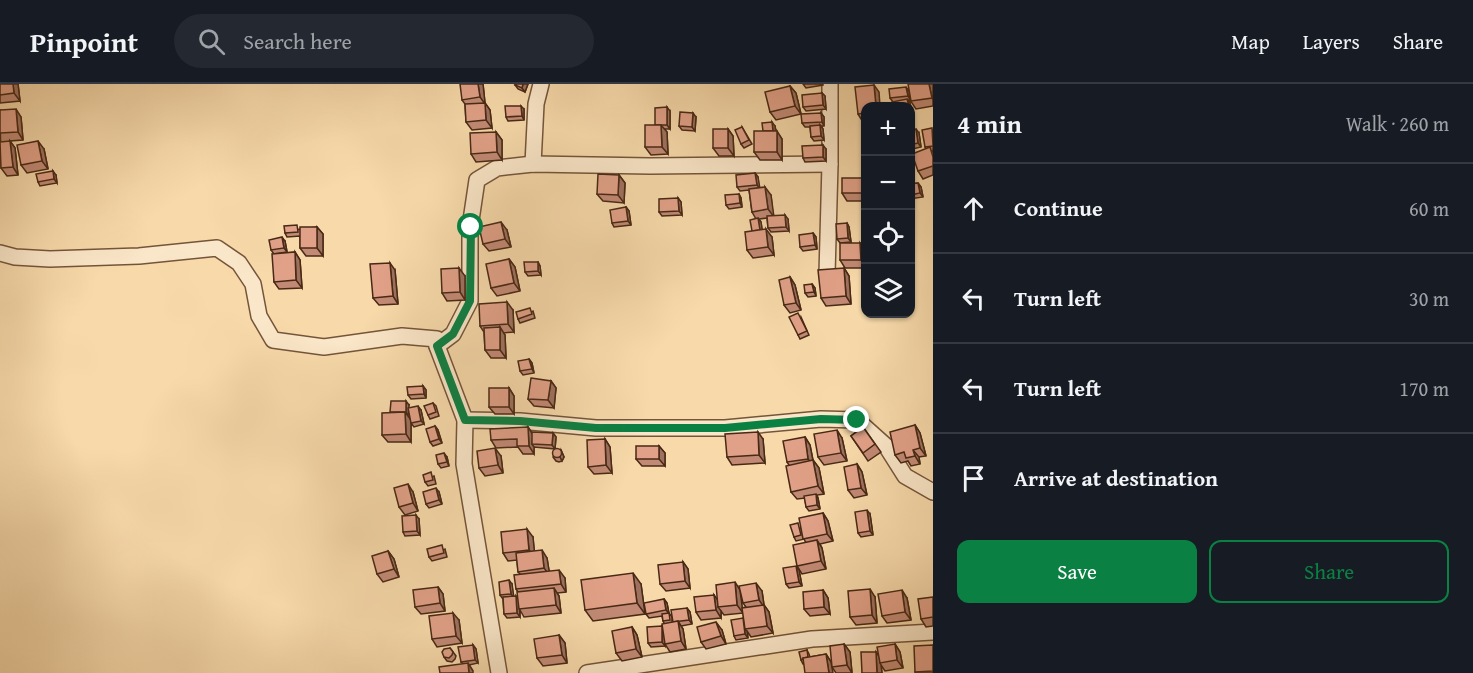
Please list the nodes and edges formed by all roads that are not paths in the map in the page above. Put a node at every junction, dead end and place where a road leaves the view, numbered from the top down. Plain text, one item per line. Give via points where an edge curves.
1 (541, 84) edge
2 (846, 84) edge
3 (830, 87) edge
4 (533, 164) junction
5 (830, 164) junction
6 (0, 253) edge
7 (827, 274) edge
8 (437, 346) junction
9 (465, 420) junction
10 (933, 492) edge
11 (933, 632) edge
12 (499, 673) edge
13 (587, 673) edge

1 - 4 street
2 - 3 street
3 - 5 street
4 - 5 street
4 - 8 street via 498,168 477,180 471,227 470,301 453,334
5 - 7 street
6 - 8 street via 15,258 50,259 217,248 239,263 253,284 259,316 273,340 324,346 402,336 437,339
8 - 9 street
9 - 10 street via 596,428 725,428 821,419 857,420 886,446 905,476
9 - 12 street via 464,464
11 - 13 street via 812,639

